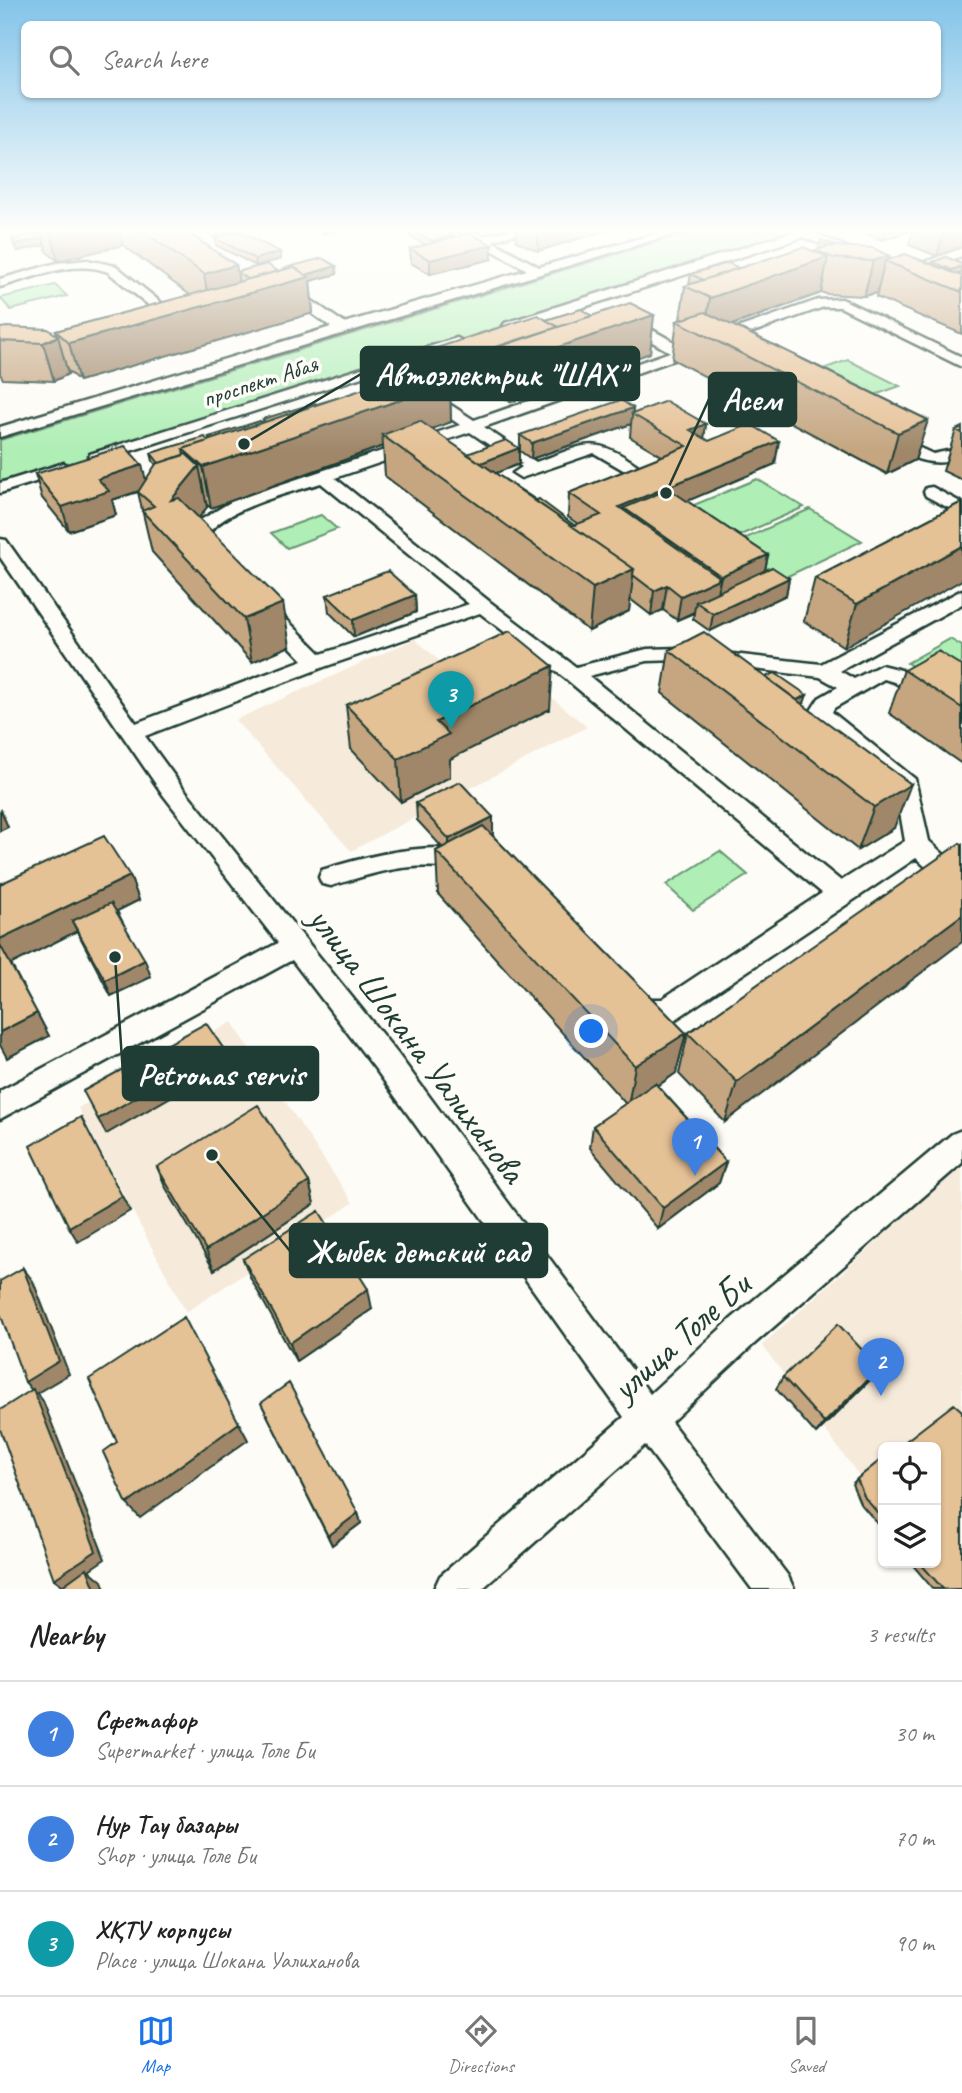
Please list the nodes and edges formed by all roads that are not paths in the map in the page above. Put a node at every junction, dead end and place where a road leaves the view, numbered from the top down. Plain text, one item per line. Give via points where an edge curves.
1 (160, 303) edge
2 (306, 303) edge
3 (429, 303) edge
4 (582, 303) edge
5 (593, 303) edge
6 (823, 303) edge
7 (842, 303) edge
8 (156, 328) edge
9 (342, 328) junction
10 (498, 330) edge
11 (472, 338) edge
12 (709, 343) junction
13 (962, 346) edge
14 (681, 352) junction
15 (943, 354) junction
16 (732, 355) edge
17 (962, 363) edge
18 (381, 366) junction
19 (473, 426) junction
20 (0, 432) edge
21 (883, 435) edge
22 (962, 453) edge
23 (534, 468) junction
24 (631, 468) edge
25 (517, 475) dead end
26 (324, 477) junction
27 (0, 488) edge
28 (932, 492) dead end
29 (962, 510) edge
30 (0, 544) edge
31 (216, 559) edge
32 (962, 596) edge
33 (253, 597) edge
34 (482, 607) junction
35 (317, 663) junction
36 (824, 671) junction
37 (573, 674) junction
38 (851, 687) junction
39 (962, 716) edge
40 (131, 733) junction
41 (918, 845) junction
42 (491, 864) edge
43 (331, 877) dead end
44 (962, 884) edge
45 (840, 894) junction
46 (297, 945) junction
47 (619, 997) edge
48 (0, 1106) edge
49 (962, 1144) edge
50 (648, 1419) junction
51 (453, 1589) edge
52 (775, 1589) edge

1 - 8 street via 184,320
2 - 9 street
3 - 9 street, проспект Абая
4 - 10 street
5 - 14 street
6 - 12 street
7 - 15 street
9 - 20 street, проспект Абая
11 - 18 street, проспект Абая
12 - 14 street
12 - 16 street
13 - 15 street
14 - 19 street
15 - 17 street
18 - 19 street
18 - 27 street, проспект Абая
19 - 23 street
19 - 26 street
21 - 22 street via 935,460
23 - 24 street via 594,448
23 - 25 street
26 - 31 street via 240,504 205,525 199,535
26 - 34 street
28 - 29 street
30 - 40 street, улица Шокана Уалиханова
32 - 36 street
33 - 35 street
34 - 35 street
34 - 37 street
35 - 40 street
36 - 37 street via 680,654 647,655
36 - 38 street
37 - 45 street
38 - 39 street via 881,672 891,673
38 - 41 street via 826,703 821,712 907,785
40 - 46 street, улица Шокана Уалиханова
41 - 44 street
41 - 45 street
42 - 43 street via 466,858 408,857
45 - 47 street via 666,1011 644,1012 628,1007
46 - 48 street
46 - 50 street, улица Шокана Уалиханова
49 - 50 street, улица Толе Би via 742,1332
50 - 51 street, улица Толе Би
50 - 52 street, улица Шокана Уалиханова

